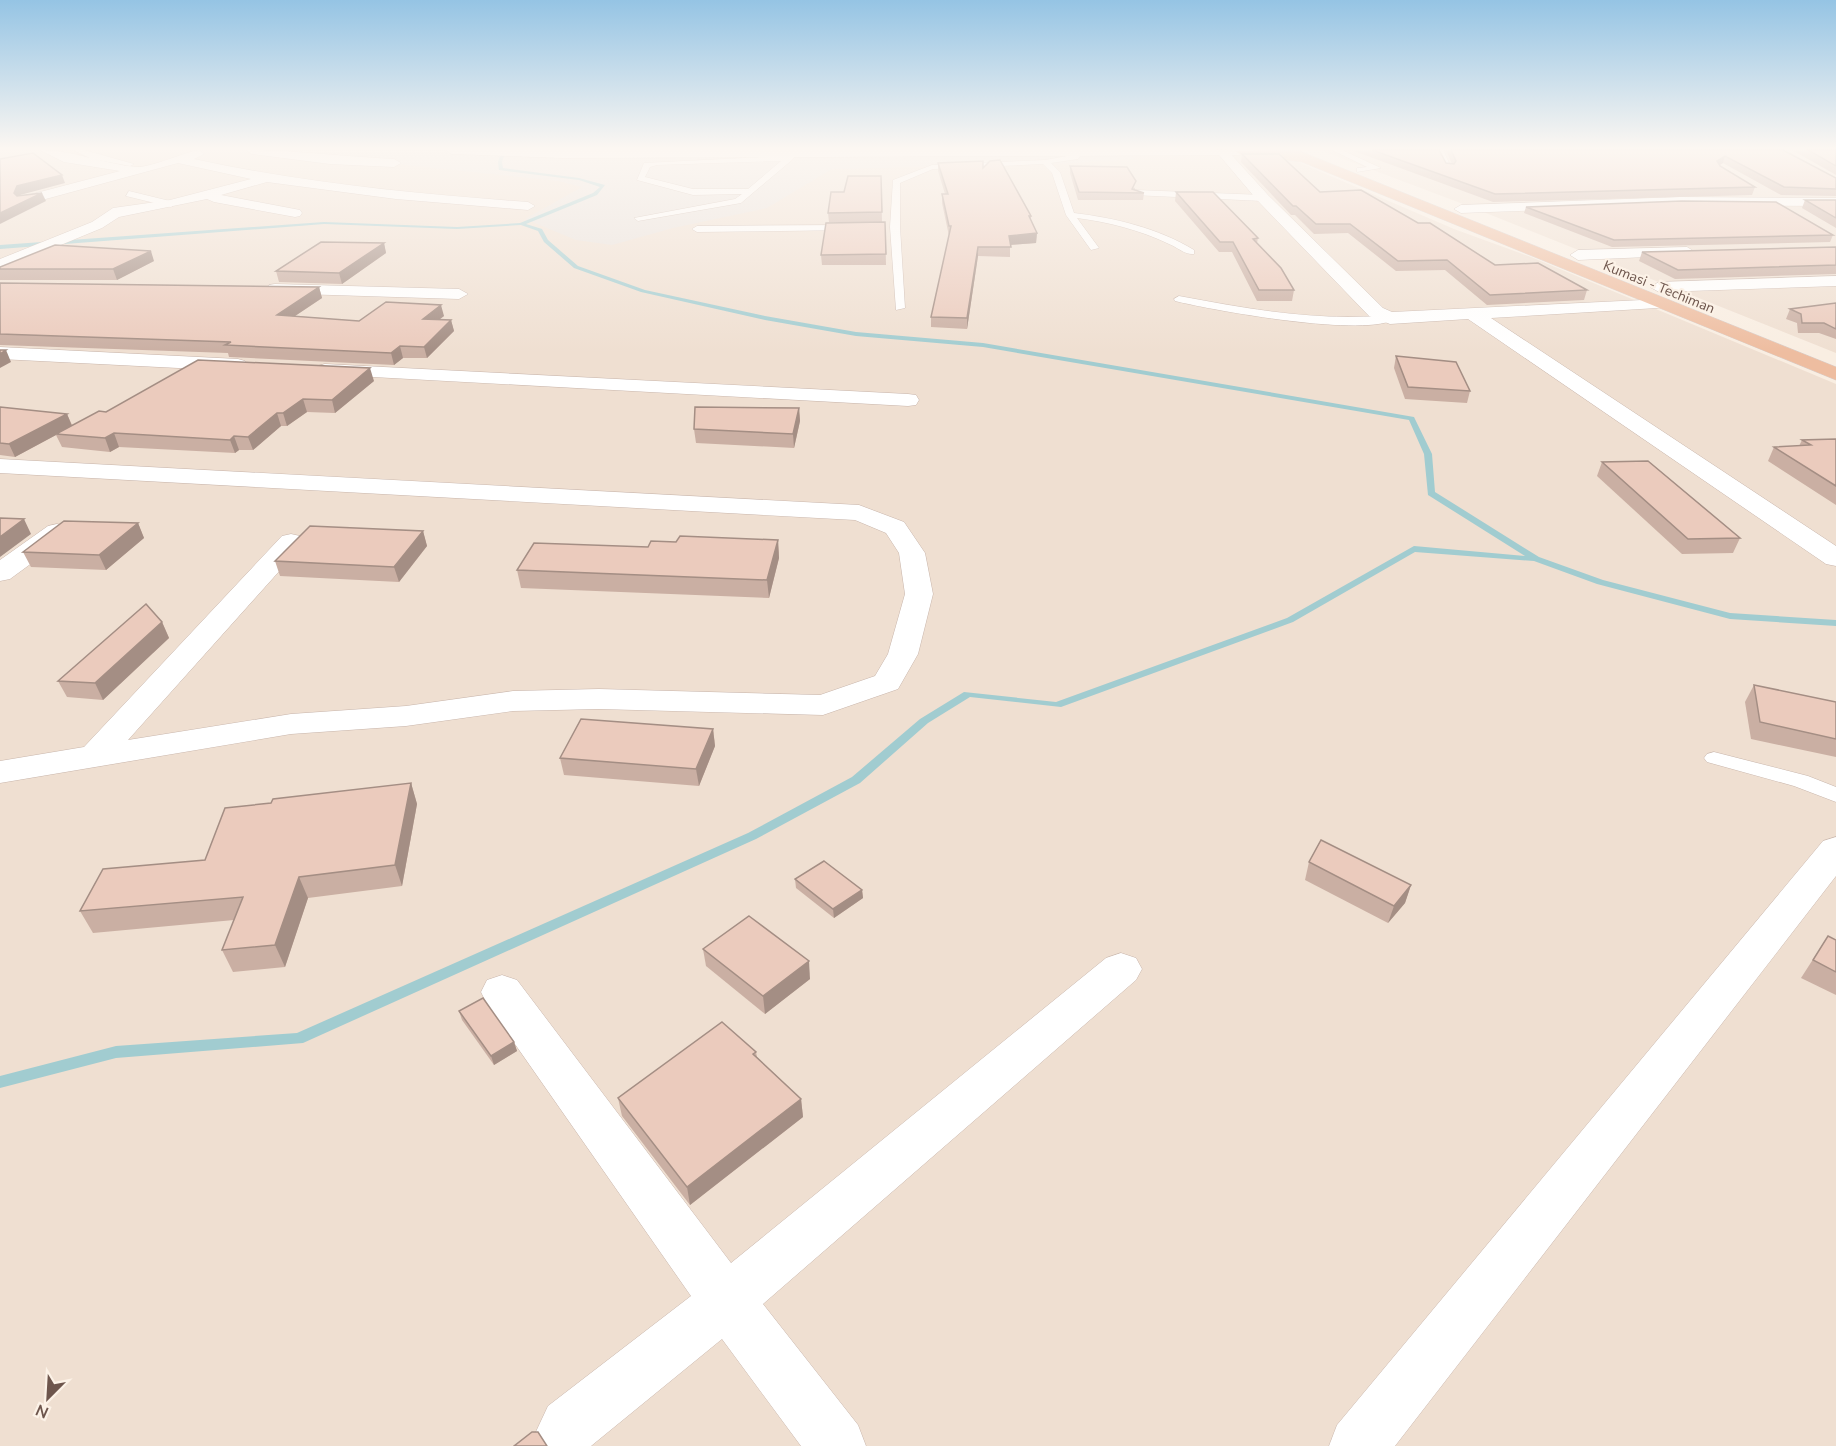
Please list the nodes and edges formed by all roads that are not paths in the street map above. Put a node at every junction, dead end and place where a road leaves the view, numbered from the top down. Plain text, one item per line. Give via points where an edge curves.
1 (108, 217) edge
2 (641, 217) edge
3 (895, 217) edge
4 (1071, 217) edge
5 (1077, 217) edge
6 (1282, 217) edge
7 (1464, 217) edge
8 (1483, 217) edge
9 (638, 218) dead end
10 (895, 227) junction
11 (860, 228) edge
12 (884, 228) edge
13 (697, 229) dead end
14 (1094, 248) dead end
15 (1191, 252) dead end
16 (1707, 252) edge
17 (1578, 255) junction
18 (0, 265) edge
19 (1836, 281) edge
20 (263, 289) edge
21 (459, 294) dead end
22 (1658, 295) junction
23 (1179, 299) dead end
24 (900, 308) dead end
25 (1473, 314) junction
26 (1390, 318) junction
27 (0, 353) edge
28 (1836, 359) edge
29 (263, 367) edge
30 (310, 369) edge
31 (1836, 374) edge
32 (908, 400) dead end
33 (0, 466) edge
34 (29, 468) junction
35 (0, 488) edge
36 (57, 532) edge
37 (291, 542) edge
38 (1836, 558) edge
39 (0, 573) edge
40 (97, 754) junction
41 (1714, 758) dead end
42 (0, 772) edge
43 (1836, 795) edge
44 (1836, 850) edge
45 (1121, 969) dead end
46 (502, 992) dead end
47 (727, 1301) junction
48 (562, 1446) edge
49 (837, 1446) edge
50 (1358, 1446) edge

1 - 18 street
2 - 9 lane
3 - 10 lane
4 - 14 lane
5 - 15 lane via 1153,234 1177,242
6 - 26 street via 1376,312
7 - 22 highway
8 - 17 highway, Kumasi - Techiman
10 - 12 lane
10 - 24 lane
11 - 13 lane
16 - 17 street
17 - 22 highway, Kumasi - Techiman
19 - 22 street
20 - 21 street
22 - 25 street
22 - 28 highway, Kumasi - Techiman
22 - 31 highway
23 - 26 lane via 1307,320 1363,322
25 - 26 street
25 - 38 street
27 - 29 street
30 - 32 street
33 - 34 street
34 - 35 street
34 - 40 street via 859,513 895,528 912,553 919,594 903,654 887,682 823,705 543,699 406,716 291,724
36 - 39 street
37 - 40 street
40 - 42 street
41 - 43 lane via 1801,781
44 - 50 street
45 - 47 street
46 - 47 street
47 - 48 street via 569,1427
47 - 49 street

